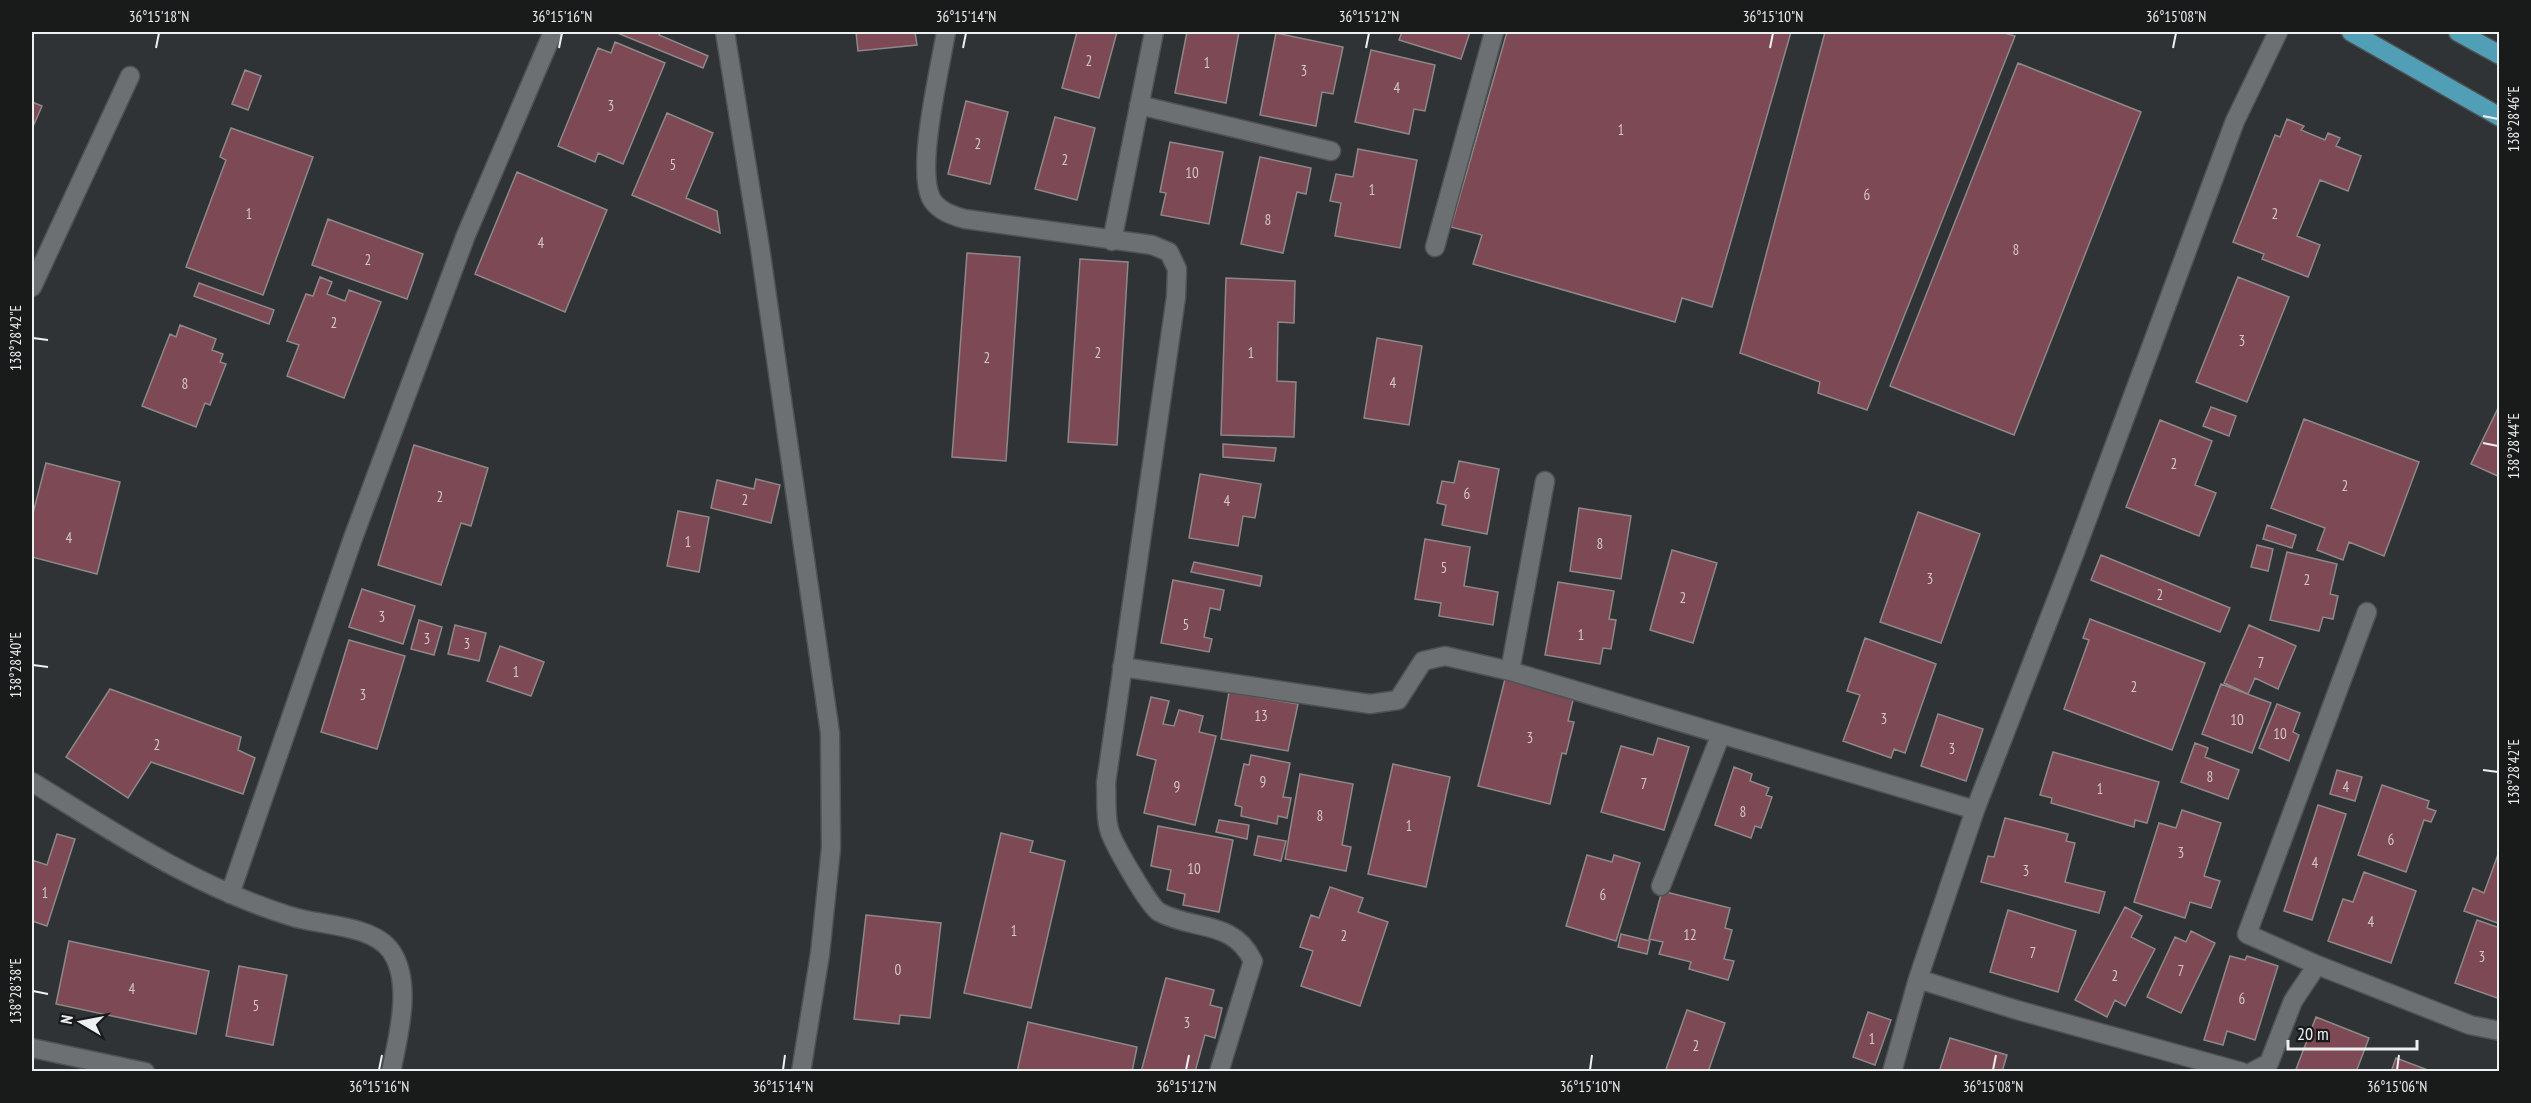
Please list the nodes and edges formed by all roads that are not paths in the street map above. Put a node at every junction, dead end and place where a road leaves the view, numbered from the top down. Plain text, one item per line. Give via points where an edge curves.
1 (553, 32) edge
2 (725, 32) edge
3 (946, 32) edge
4 (1154, 32) edge
5 (1494, 32) edge
6 (2278, 32) edge
7 (2351, 32) edge
8 (2458, 32) edge
9 (2499, 55) edge
10 (130, 76) dead end
11 (1139, 105) junction
12 (2499, 117) edge
13 (1331, 151) dead end
14 (1112, 241) junction
15 (1435, 247) dead end
16 (32, 287) edge
17 (1545, 481) dead end
18 (2367, 612) dead end
19 (1122, 667) junction
20 (1510, 671) junction
21 (1721, 734) junction
22 (32, 782) edge
23 (1975, 810) junction
24 (1661, 886) dead end
25 (230, 894) junction
26 (2317, 965) junction
27 (1918, 979) junction
28 (2499, 1031) edge
29 (32, 1048) edge
30 (145, 1071) edge
31 (391, 1071) edge
32 (801, 1071) edge
33 (1219, 1071) edge
34 (1892, 1071) edge
35 (2242, 1071) edge
36 (2252, 1071) edge

1 - 25 street via 466,235 357,527
2 - 32 street via 830,733 831,848 820,954
3 - 14 street via 924,172 931,199 948,214 965,219
4 - 11 street
5 - 15 street
6 - 23 street via 2235,121
7 - 12 main road
8 - 9 main road
10 - 16 street
11 - 13 street
11 - 14 street
14 - 19 street via 1152,245 1169,252 1177,269
17 - 20 street
18 - 26 street via 2247,934
19 - 20 street via 1370,704 1398,700 1423,661 1445,656
19 - 33 street via 1106,783 1108,829 1157,912 1234,936 1245,945 1253,961
20 - 21 street
21 - 23 street
21 - 24 street
22 - 25 street via 163,862
23 - 27 street
25 - 31 street via 292,917 362,931 390,950 401,972 401,1005
26 - 28 street via 2470,1025
26 - 36 street via 2293,1001 2269,1063
27 - 34 street
27 - 35 street
29 - 30 street

